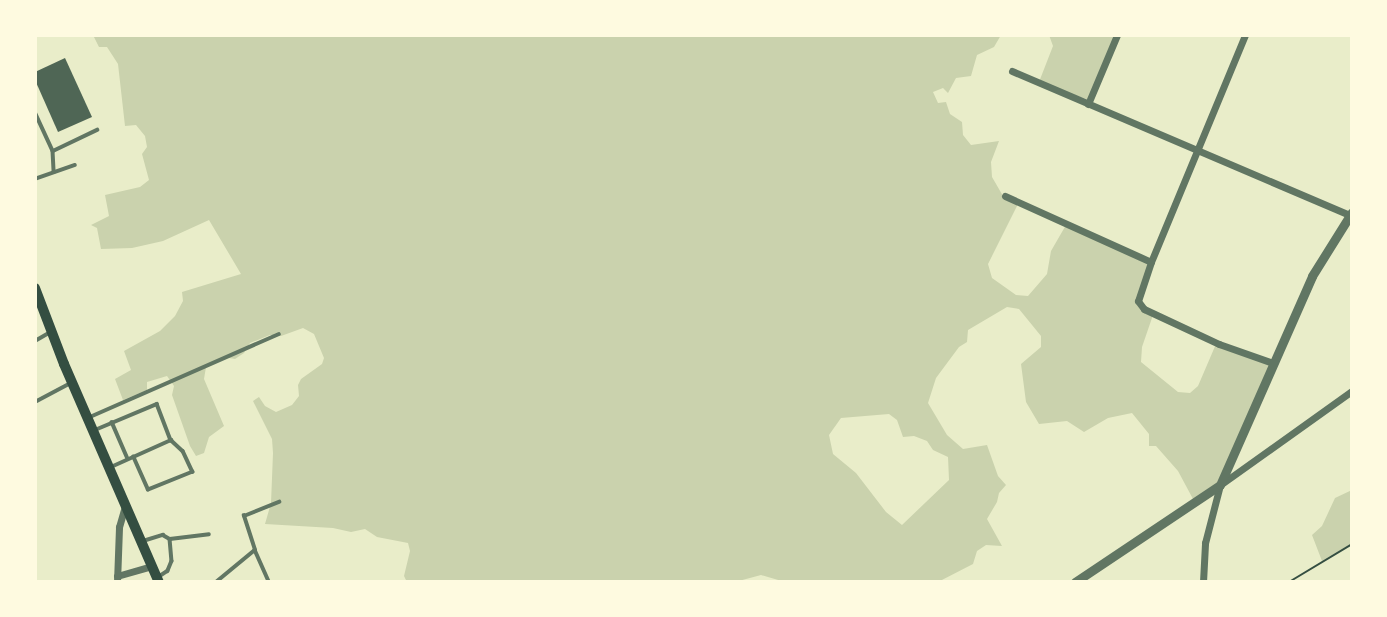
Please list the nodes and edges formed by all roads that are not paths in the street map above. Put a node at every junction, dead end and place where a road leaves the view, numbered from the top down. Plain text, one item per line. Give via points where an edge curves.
1 (1117, 35) edge
2 (1245, 35) edge
3 (1012, 71) dead end
4 (1088, 104) junction
5 (35, 112) edge
6 (97, 130) dead end
7 (53, 150) junction
8 (1199, 151) junction
9 (75, 165) dead end
10 (54, 172) junction
11 (35, 179) edge
12 (1005, 196) dead end
13 (1351, 213) edge
14 (1151, 262) junction
15 (36, 293) edge
16 (51, 332) junction
17 (279, 334) dead end
18 (35, 341) edge
19 (1273, 363) junction
20 (72, 382) junction
21 (1352, 390) edge
22 (35, 402) edge
23 (88, 418) junction
24 (112, 422) junction
25 (93, 431) junction
26 (171, 440) junction
27 (130, 458) junction
28 (109, 467) junction
29 (1220, 485) junction
30 (279, 502) dead end
31 (125, 506) junction
32 (209, 534) dead end
33 (170, 539) junction
34 (140, 542) junction
35 (255, 550) junction
36 (151, 566) junction
37 (117, 579) edge
38 (158, 580) edge
39 (216, 582) edge
40 (269, 582) edge
41 (1075, 582) edge
42 (1203, 582) edge

1 - 4 street
2 - 8 street
3 - 4 street
4 - 8 street
5 - 7 lane
6 - 7 lane
7 - 10 lane
8 - 13 street
8 - 14 street
9 - 10 lane
10 - 11 lane
12 - 14 street
13 - 19 street via 1312,276
14 - 19 street via 1138,301 1144,309
15 - 16 highway
16 - 18 lane
16 - 20 highway
17 - 23 lane
19 - 29 street
20 - 22 lane
20 - 23 highway
21 - 29 street
23 - 25 highway
24 - 25 lane
24 - 26 lane via 157,404
24 - 27 lane
25 - 28 highway
26 - 27 lane
26 - 27 lane via 183,451 193,472 148,490
27 - 28 lane
28 - 31 highway
29 - 41 street
29 - 42 street via 1205,543
30 - 35 lane via 244,516
31 - 34 highway
31 - 37 street via 119,527
32 - 33 lane
33 - 34 lane via 163,535
33 - 38 lane via 172,561
34 - 36 highway
35 - 39 lane
35 - 40 lane
36 - 37 street
36 - 38 highway

